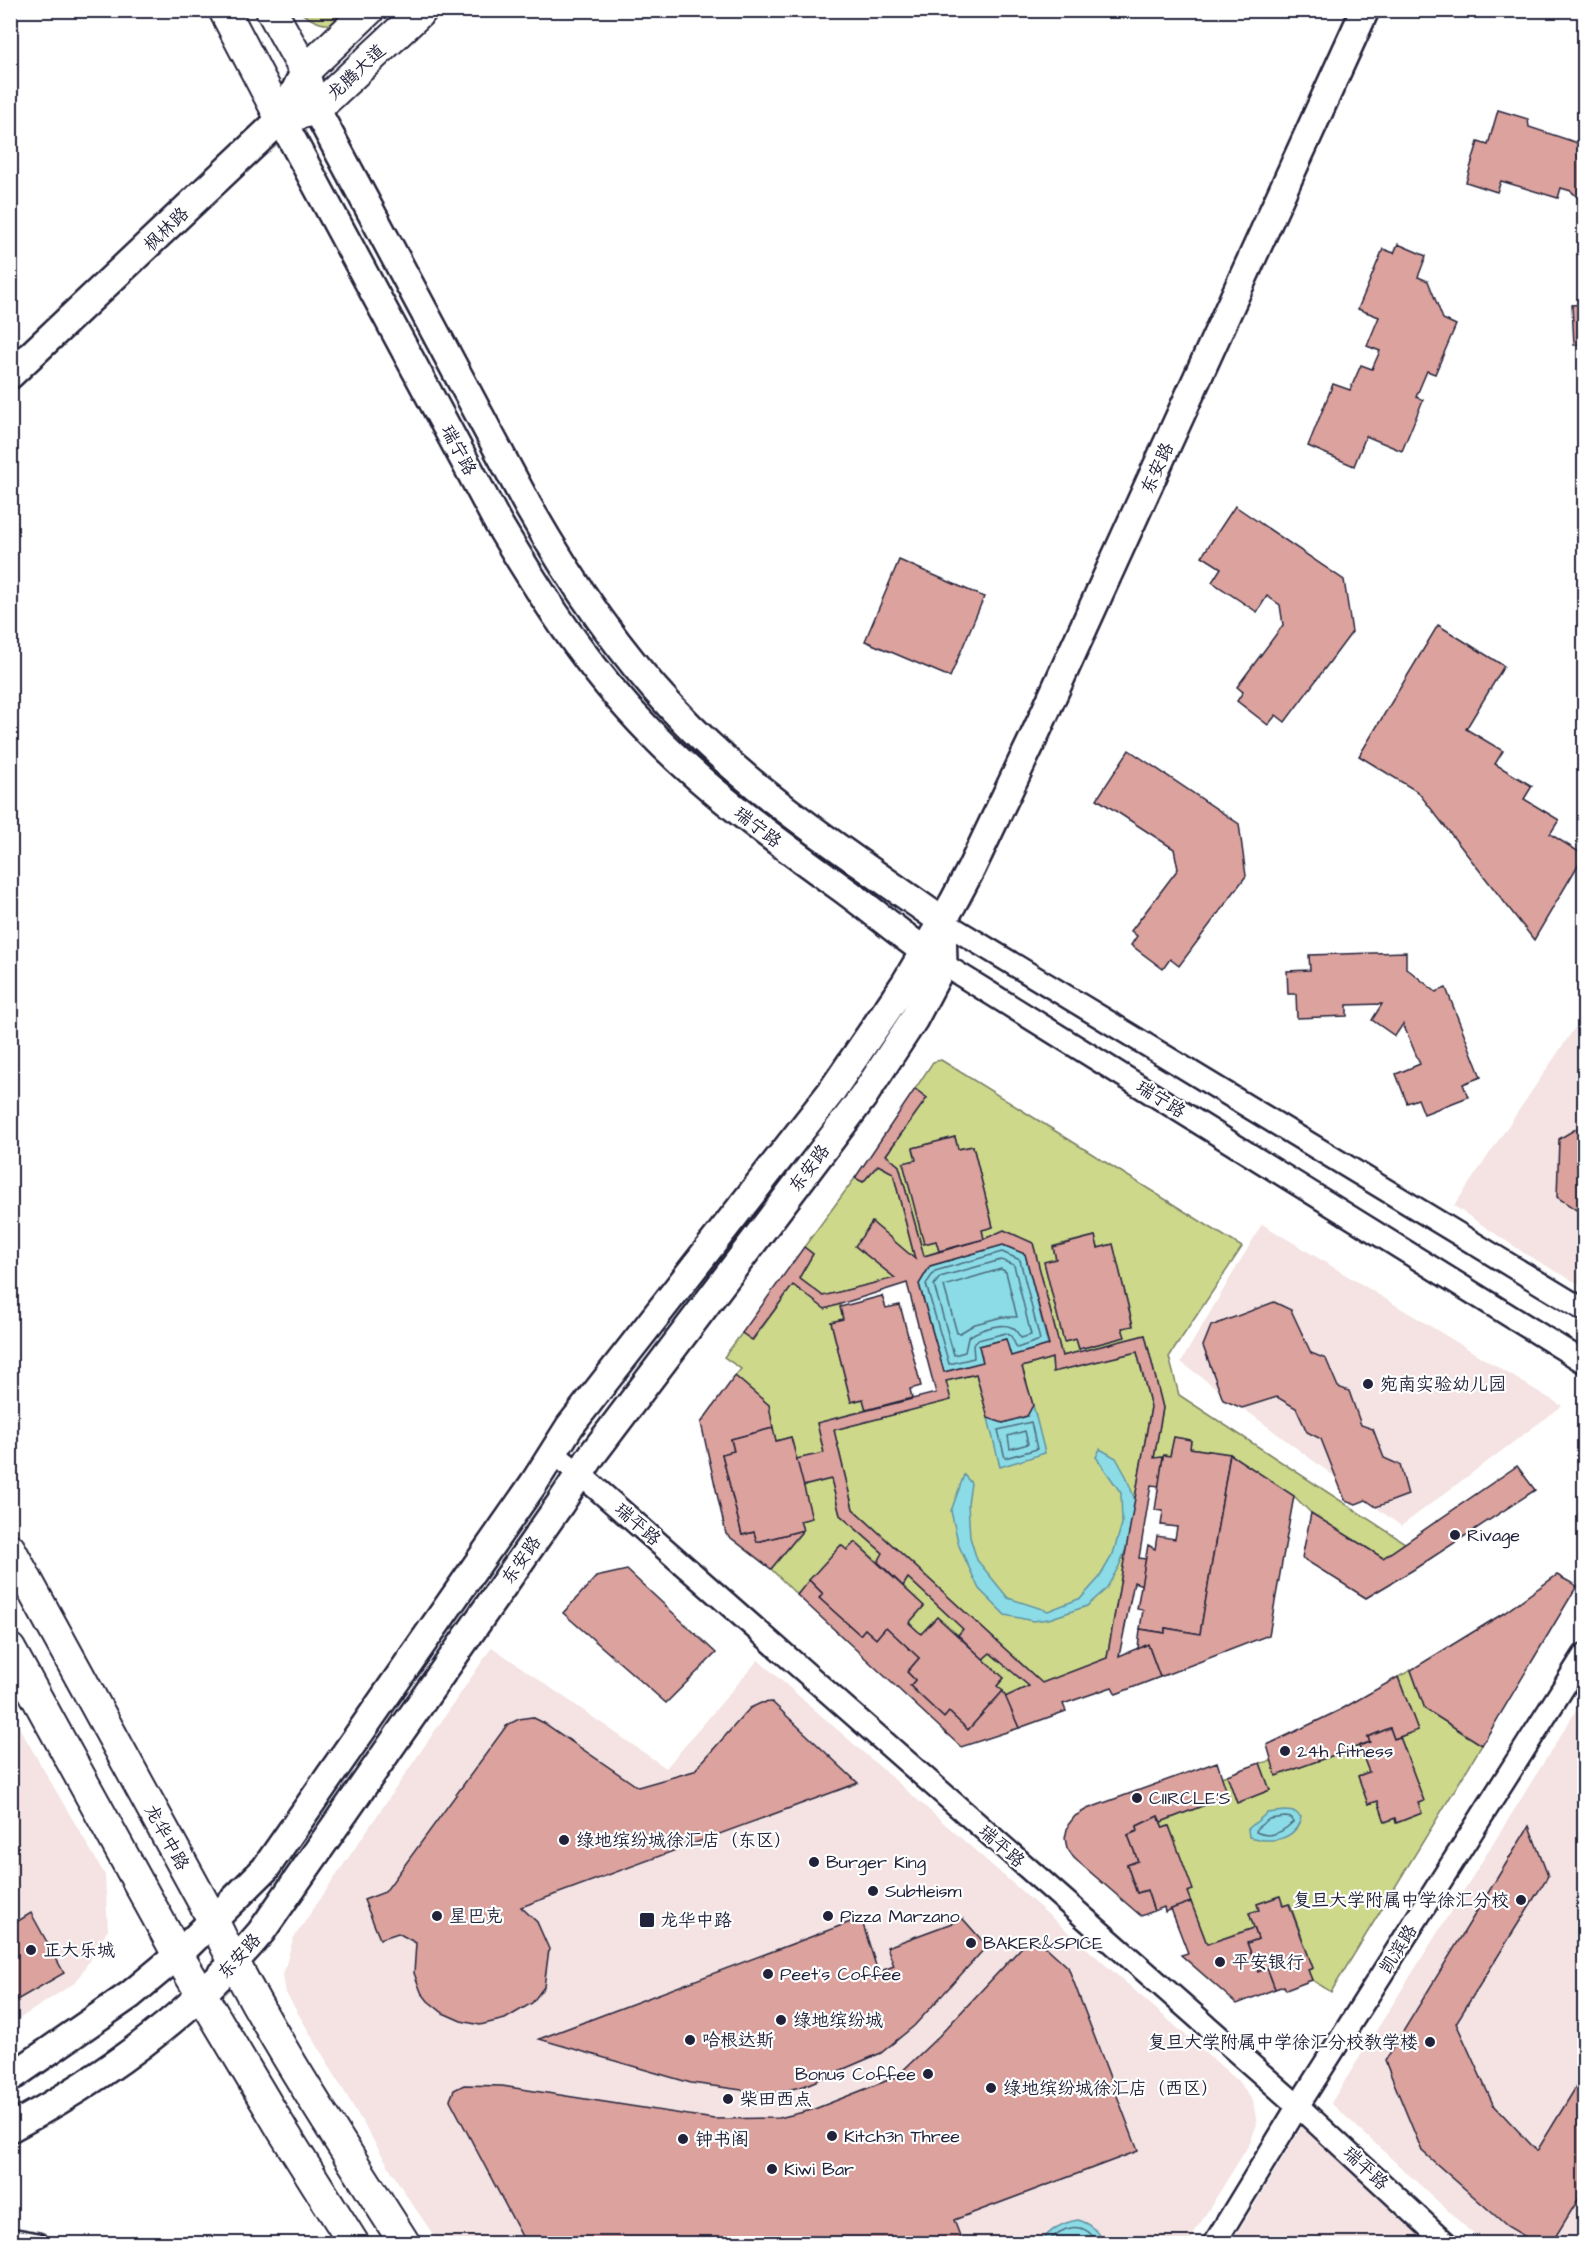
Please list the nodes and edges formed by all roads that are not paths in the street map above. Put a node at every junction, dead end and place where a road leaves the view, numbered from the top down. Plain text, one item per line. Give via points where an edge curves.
1 (224, 10) edge
2 (271, 10) edge
3 (369, 10) edge
4 (422, 10) edge
5 (1365, 10) edge
6 (305, 71) junction
7 (316, 109) junction
8 (281, 119) junction
9 (10, 375) edge
10 (942, 921) junction
11 (933, 957) junction
12 (1584, 1310) edge
13 (1584, 1362) edge
14 (553, 1453) junction
15 (580, 1474) junction
16 (10, 1549) edge
17 (10, 1650) edge
18 (1584, 1655) edge
19 (213, 1920) junction
20 (178, 1955) junction
21 (234, 1964) junction
22 (203, 1995) junction
23 (10, 2078) edge
24 (1298, 2106) junction
25 (10, 2128) edge
26 (10, 2239) edge
27 (38, 2244) edge
28 (354, 2244) edge
29 (405, 2244) edge
30 (1214, 2244) edge
31 (1447, 2244) edge

1 - 8 main road, 瑞宁路
2 - 6 main road, 瑞宁路
3 - 6 main road, 龙腾大道
4 - 7 main road, 龙腾大道
5 - 10 street, 东安路 via 1032,741
6 - 7 street, 瑞宁路
6 - 8 street, 枫林路
7 - 8 main road, 龙腾大道
7 - 10 street, 瑞宁路 via 559,561 630,661 732,765 794,815
8 - 9 street, 枫林路
8 - 11 street, 瑞宁路 via 498,523 565,630 649,731 708,788
10 - 11 street, 东安路
10 - 12 street, 瑞宁路
11 - 13 street, 瑞宁路
11 - 14 street, 东安路 via 906,982 831,1092 570,1426
11 - 15 street, 东安路 via 914,1019 863,1097
14 - 15 street, 瑞平路
14 - 19 street, 东安路 via 266,1869
15 - 21 street, 东安路 via 285,1900
15 - 24 street, 瑞平路
16 - 19 main road, 龙华中路
17 - 20 main road
18 - 24 street, 凯滨路
19 - 20 street, 东安路
19 - 21 main road, 龙华中路
20 - 22 main road
20 - 23 street, 东安路 via 130,1995
21 - 22 street, 东安路
21 - 29 main road, 龙华中路
22 - 25 street, 东安路 via 97,2077
22 - 28 main road
24 - 30 street, 凯滨路
24 - 31 street, 瑞平路
26 - 27 street

